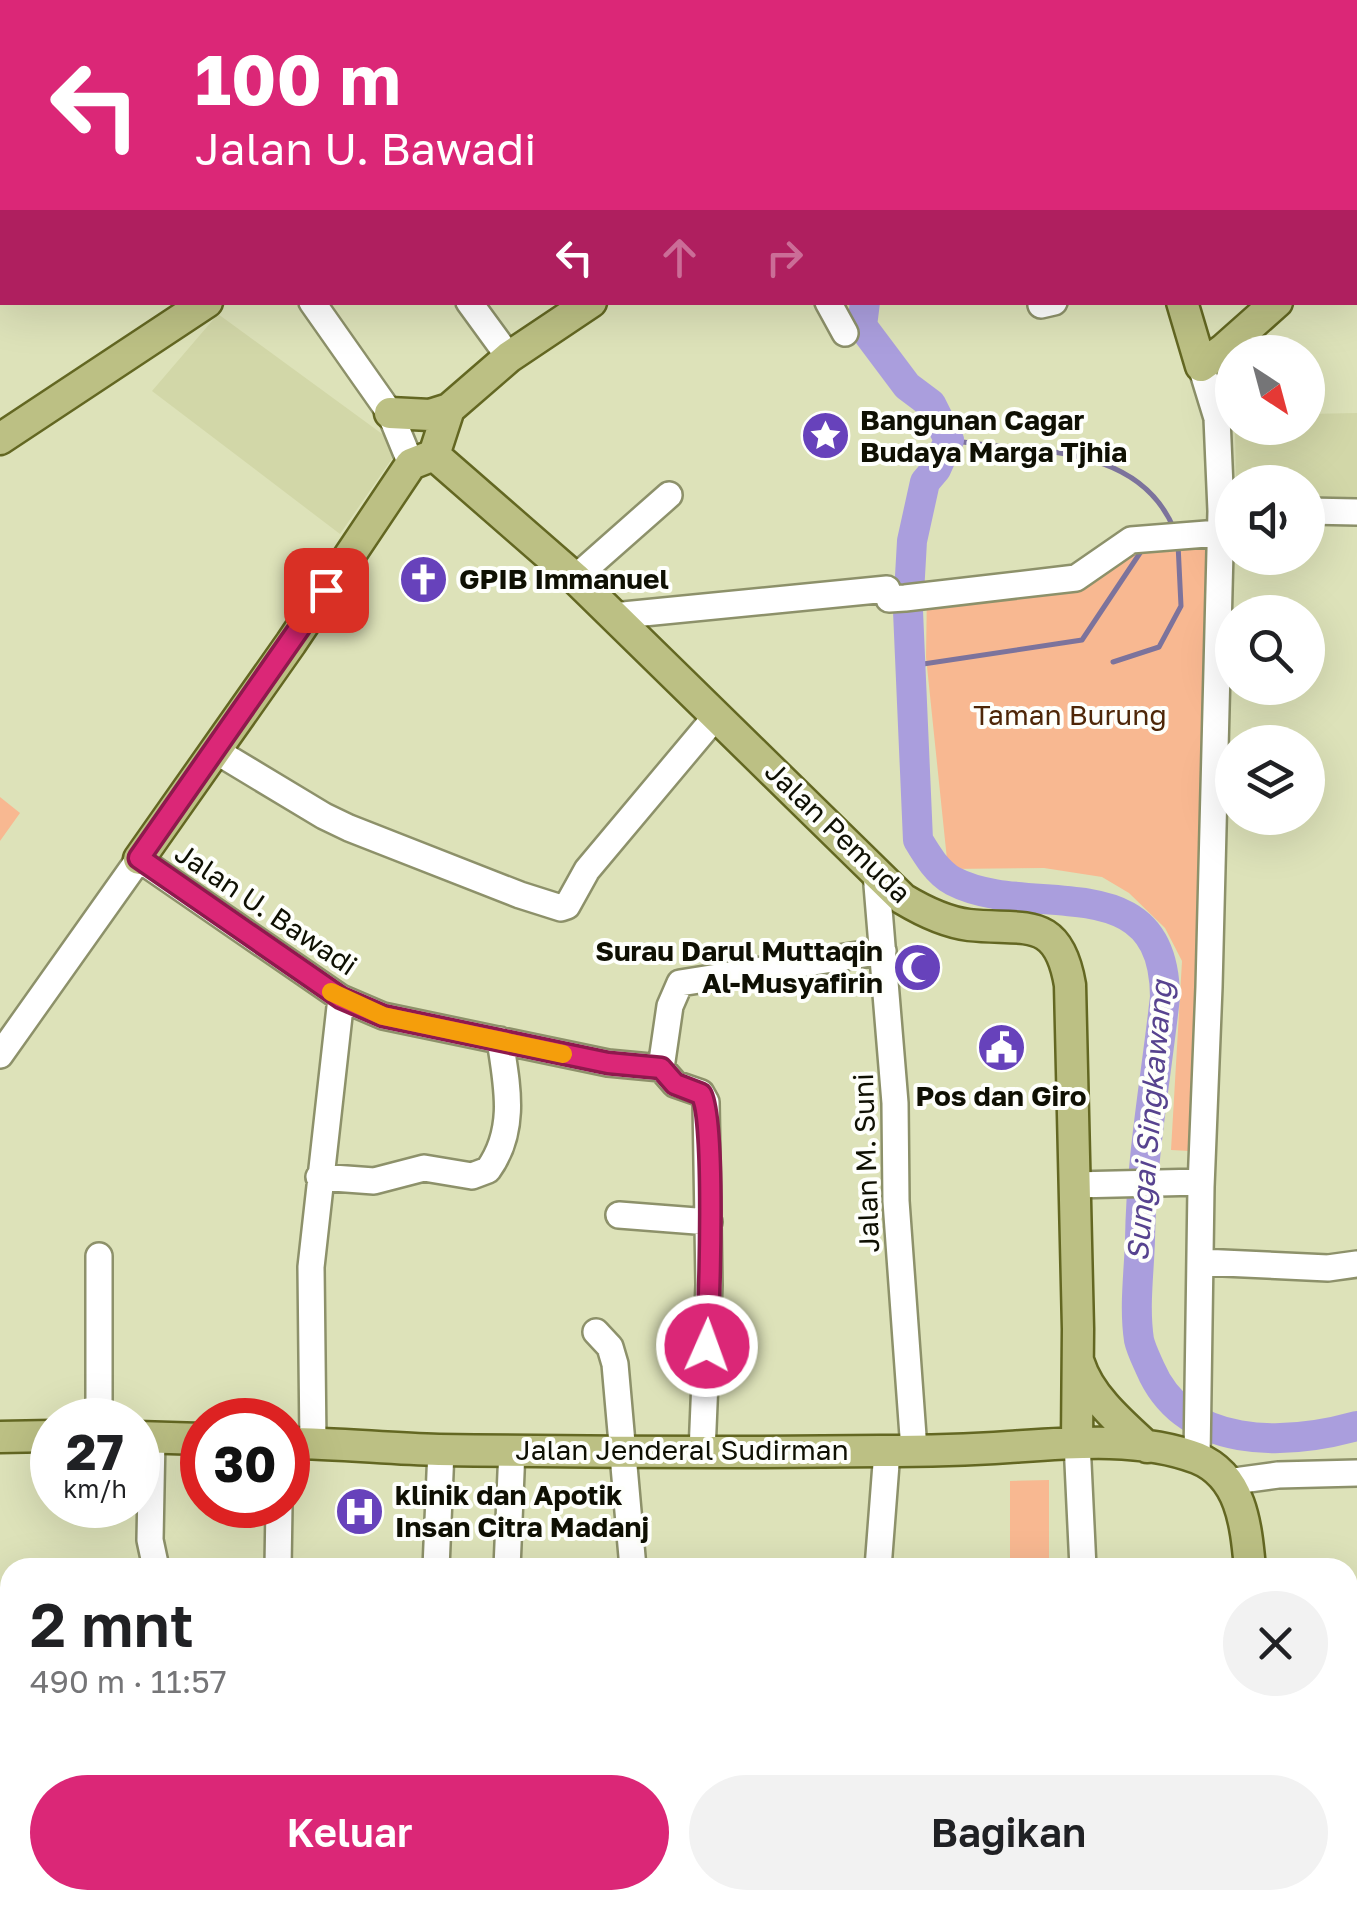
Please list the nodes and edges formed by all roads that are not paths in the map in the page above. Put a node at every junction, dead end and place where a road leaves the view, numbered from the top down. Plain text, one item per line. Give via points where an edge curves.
1 (201, 305) edge
2 (314, 305) edge
3 (471, 305) edge
4 (586, 305) edge
5 (830, 305) edge
6 (1183, 305) edge
7 (1274, 305) edge
8 (844, 333) dead end
9 (508, 357) junction
10 (1200, 366) junction
11 (449, 409) junction
12 (390, 412) junction
13 (0, 438) edge
14 (422, 459) junction
15 (1219, 465) edge
16 (669, 495) dead end
17 (1325, 512) edge
18 (1357, 512) edge
19 (1215, 523) edge
20 (1217, 575) edge
21 (575, 578) junction
22 (613, 616) junction
23 (717, 715) junction
24 (216, 752) junction
25 (139, 858) junction
26 (876, 874) junction
27 (884, 951) junction
28 (341, 998) junction
29 (500, 1040) junction
30 (0, 1054) edge
31 (661, 1068) junction
32 (319, 1177) junction
33 (1189, 1182) junction
34 (1084, 1186) junction
35 (619, 1215) dead end
36 (709, 1222) junction
37 (99, 1256) dead end
38 (1201, 1262) junction
39 (1357, 1264) edge
40 (596, 1332) dead end
41 (1076, 1356) junction
42 (99, 1398) edge
43 (303, 1398) edge
44 (30, 1436) edge
45 (0, 1437) edge
46 (1076, 1442) junction
47 (310, 1443) edge
48 (1147, 1447) junction
49 (512, 1449) junction
50 (441, 1450) junction
51 (1197, 1450) junction
52 (623, 1451) junction
53 (900, 1451) junction
54 (702, 1452) junction
55 (1357, 1473) edge
56 (1227, 1482) junction
57 (149, 1528) edge
58 (279, 1528) edge
59 (154, 1558) edge
60 (278, 1558) edge
61 (436, 1558) edge
62 (507, 1558) edge
63 (632, 1558) edge
64 (880, 1558) edge
65 (1082, 1558) edge
66 (1249, 1558) edge

1 - 13 main road
2 - 12 street
3 - 9 street
4 - 9 main road
5 - 8 street
6 - 10 main road
7 - 10 main road
9 - 11 main road
10 - 15 street via 1216,418
11 - 12 main road via 430,415
11 - 14 main road
12 - 14 street
14 - 21 main road, Jalan Pemuda
14 - 24 main road
16 - 21 street
17 - 18 street
19 - 22 street via 1121,544 1076,578 917,597 889,599 888,589
20 - 33 street via 1209,992
21 - 22 main road, Jalan Pemuda
22 - 23 main road, Jalan Pemuda
23 - 24 street via 561,908 349,828
23 - 26 main road, Jalan Pemuda
24 - 25 main road
25 - 28 street, Jalan U. Bawadi
25 - 30 street
26 - 27 street, Jalan M. Suni
26 - 34 main road, Jalan Pemuda via 927,914 967,925 1024,926 1056,945 1070,985
27 - 31 street via 680,984
27 - 53 street, Jalan M. Suni via 895,1104
28 - 29 street, Jalan U. Bawadi via 383,1016
28 - 32 street
29 - 31 street, Jalan U. Bawadi
29 - 32 street via 510,1110 488,1170 472,1176 424,1168 374,1181
31 - 36 street via 706,1102
32 - 43 street
33 - 34 street
33 - 38 street
34 - 41 main road, Jalan Pemuda
35 - 36 street
36 - 54 street
37 - 42 street
38 - 39 street
38 - 51 street
40 - 52 street via 613,1357
41 - 46 main road, Jalan Pemuda
41 - 48 main road via 1083,1377
44 - 45 main road
46 - 48 main road, Jalan Jenderal Sudirman
46 - 53 main road, Jalan Jenderal Sudirman
46 - 65 street
47 - 50 main road, Jalan Jenderal Sudirman
48 - 51 main road, Jalan Jenderal Sudirman
49 - 50 main road, Jalan Jenderal Sudirman
49 - 52 main road, Jalan Jenderal Sudirman
49 - 62 street
50 - 61 street
51 - 56 main road
52 - 54 main road, Jalan Jenderal Sudirman
52 - 63 street
53 - 54 main road, Jalan Jenderal Sudirman
53 - 64 street, Jalan M. Suni
55 - 56 street
56 - 66 main road via 1237,1495
57 - 59 street
58 - 60 street

